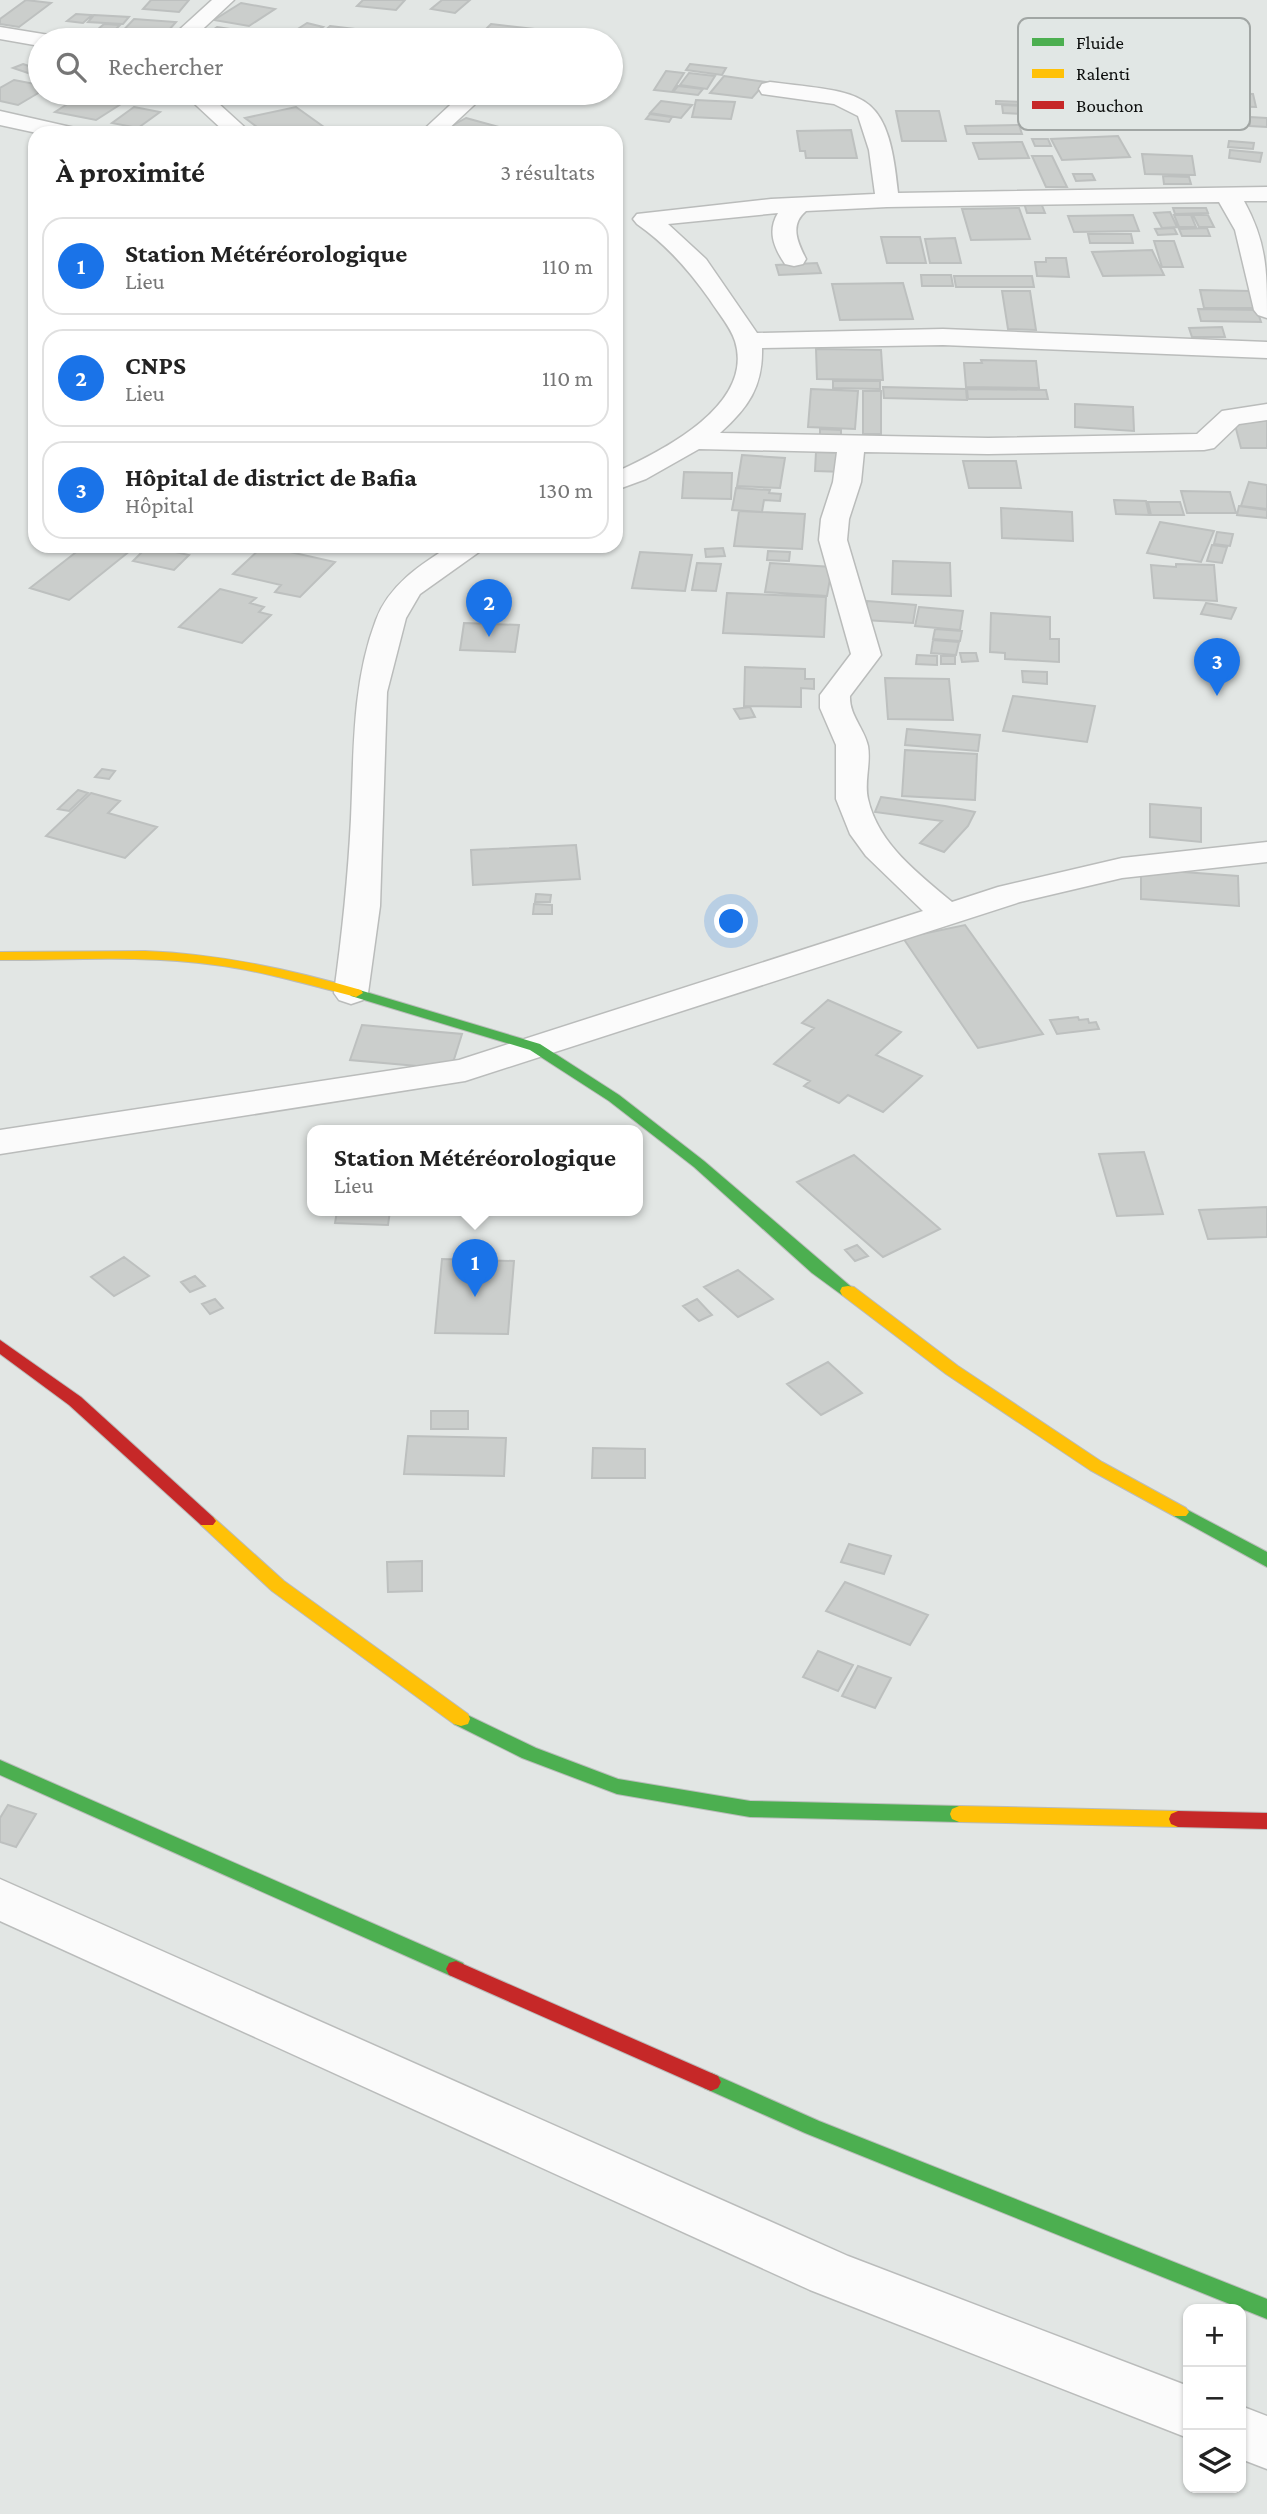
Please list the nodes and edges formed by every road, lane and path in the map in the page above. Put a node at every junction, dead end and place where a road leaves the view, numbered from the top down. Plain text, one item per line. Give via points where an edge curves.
1 (224, 0) edge
2 (192, 28) edge
3 (0, 33) edge
4 (28, 38) edge
5 (769, 89) dead end
6 (208, 105) edge
7 (462, 105) edge
8 (0, 118) edge
9 (36, 126) edge
10 (232, 126) edge
11 (439, 126) edge
12 (1224, 194) junction
13 (1267, 194) edge
14 (887, 200) junction
15 (800, 204) junction
16 (794, 259) dead end
17 (1267, 310) edge
18 (748, 341) junction
19 (1267, 350) edge
20 (1267, 412) edge
21 (695, 441) junction
22 (851, 443) junction
23 (623, 478) edge
24 (458, 553) edge
25 (1267, 852) edge
26 (948, 915) junction
27 (0, 956) edge
28 (351, 993) junction
29 (535, 1047) junction
30 (0, 1142) edge
31 (0, 1346) edge
32 (1267, 1560) edge
33 (0, 1767) edge
34 (1267, 1821) edge
35 (0, 1899) edge
36 (1267, 2309) edge
37 (1183, 2410) edge
38 (1246, 2434) edge
39 (1267, 2443) edge

1 - 2 street
3 - 4 street
5 - 14 street via 862,107 872,119 879,143
6 - 10 street
7 - 11 street
8 - 9 street
12 - 13 street
12 - 14 street
12 - 17 street via 1232,199 1252,246
14 - 15 street
15 - 16 street via 783,223 784,241
15 - 18 street via 635,218 685,248
18 - 19 street via 943,337
18 - 21 street via 751,355 745,383 717,425
20 - 22 street via 1231,416 1204,442
21 - 22 street
21 - 23 street
22 - 26 street via 848,482 833,540 867,648 833,703 852,744 852,797 860,823 880,851
24 - 28 street via 409,589 391,618 372,692 363,906
25 - 26 street via 1122,868 1010,894
26 - 29 street
27 - 28 street via 181,957 299,976
28 - 29 street
29 - 30 street via 465,1070 407,1081
29 - 32 street via 614,1098 699,1164 818,1269 952,1370 1096,1466
31 - 34 street via 75,1401 278,1587 451,1714 529,1753 617,1786 750,1809
33 - 36 street via 812,2126
35 - 37 street via 829,2273
38 - 39 street

